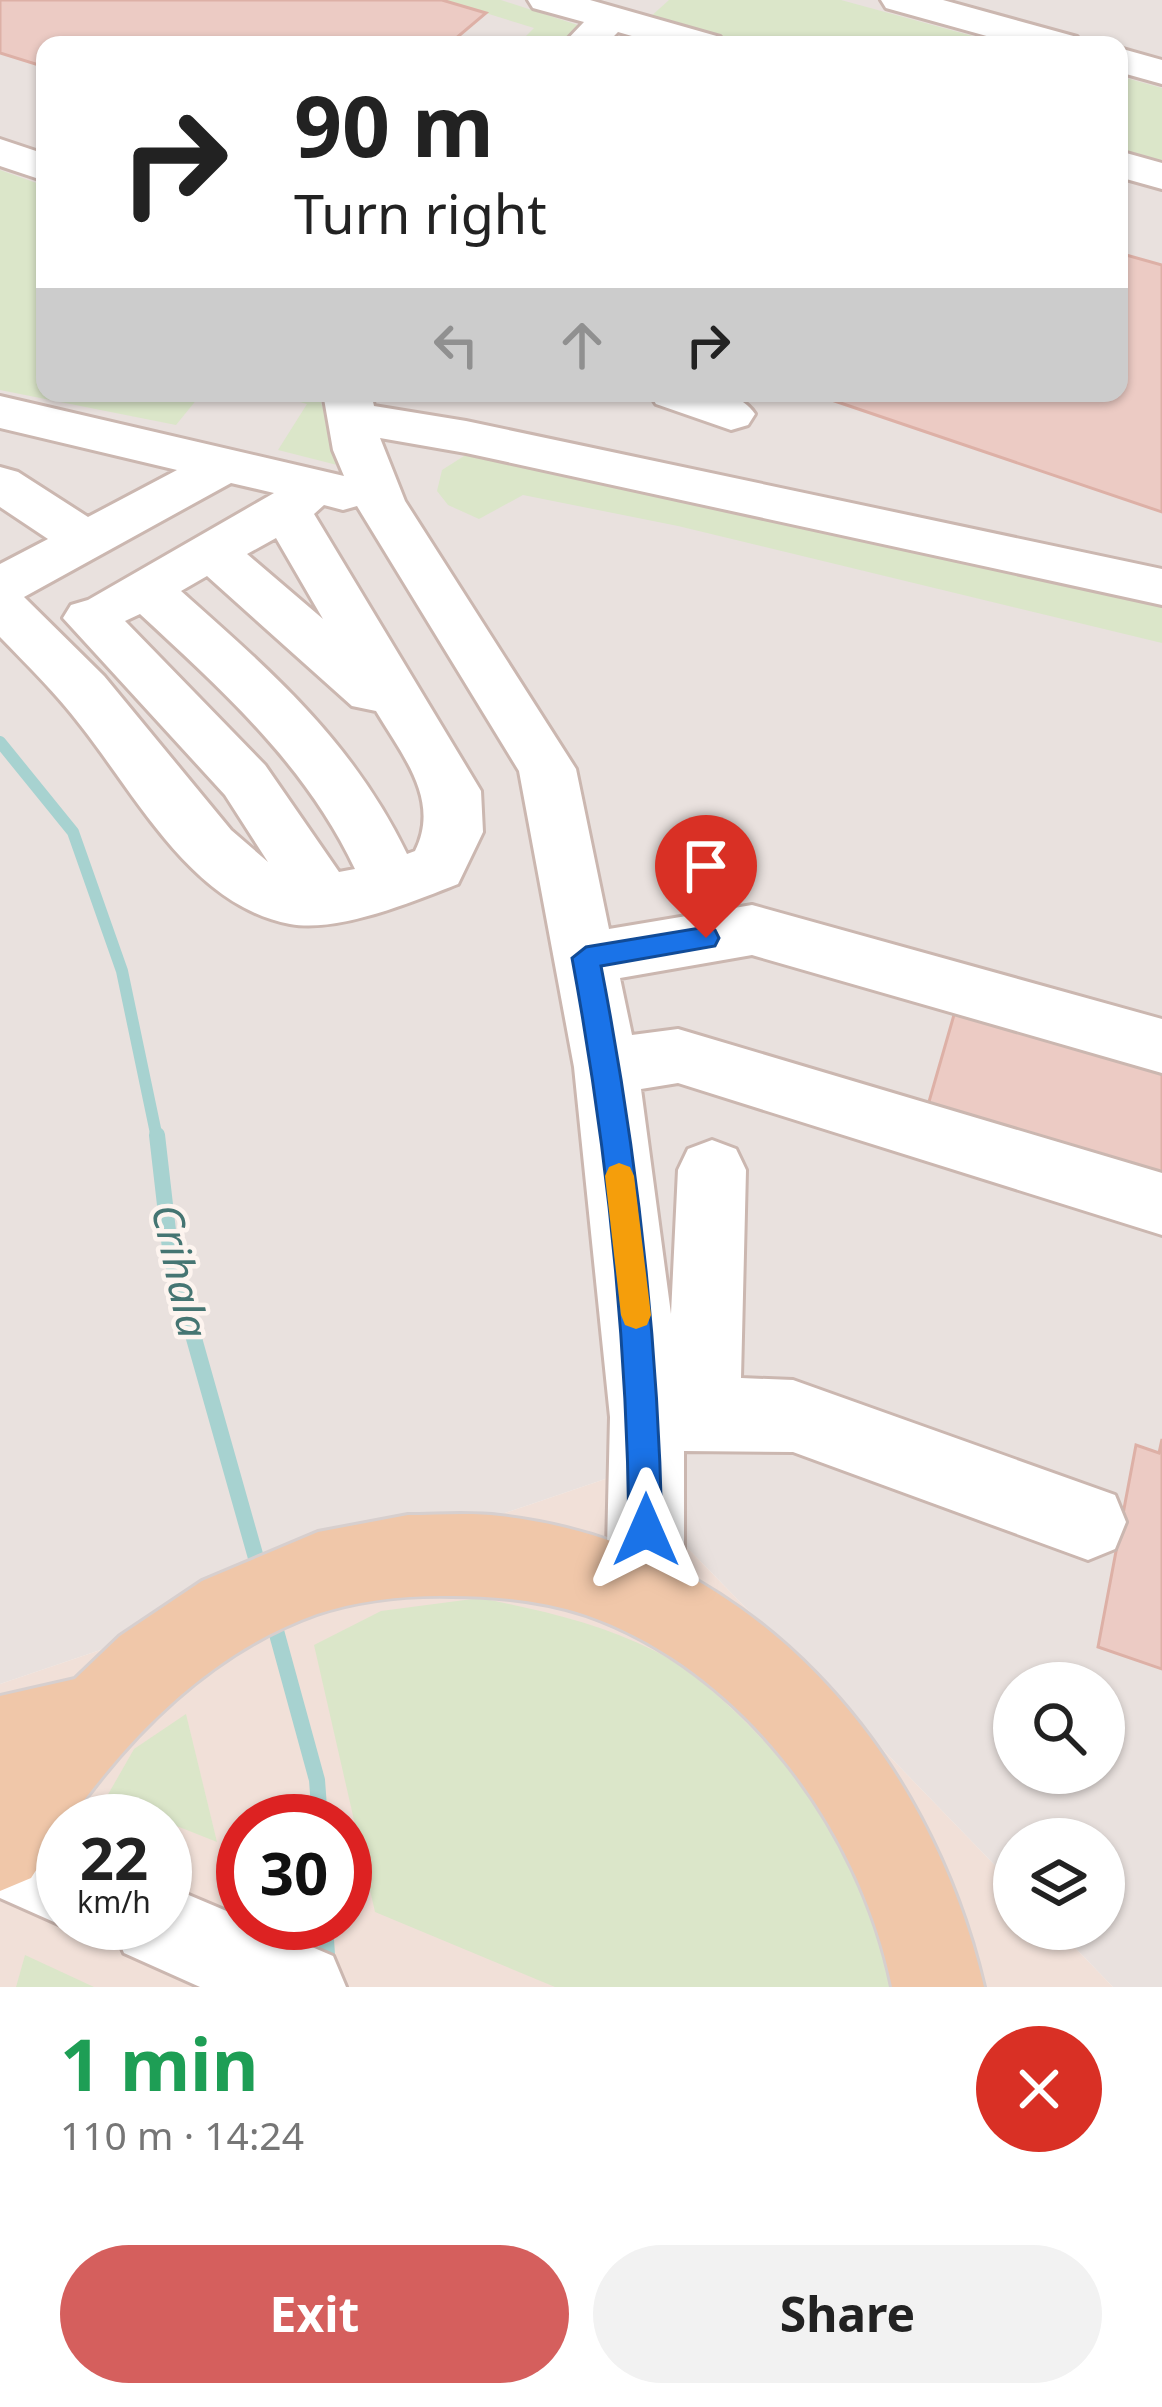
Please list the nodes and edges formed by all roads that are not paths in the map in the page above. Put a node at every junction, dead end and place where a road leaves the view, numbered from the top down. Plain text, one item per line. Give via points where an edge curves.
1 (547, 0) edge
2 (900, 0) edge
3 (621, 9) edge
4 (592, 36) edge
5 (685, 36) edge
6 (1030, 36) edge
7 (1128, 63) edge
8 (1162, 72) edge
9 (0, 152) edge
10 (36, 165) edge
11 (1128, 167) edge
12 (1162, 176) edge
13 (698, 402) edge
14 (350, 405) edge
15 (731, 414) dead end
16 (14, 415) edge
17 (227, 464) junction
18 (0, 484) edge
19 (300, 498) junction
20 (380, 502) junction
21 (152, 505) junction
22 (87, 540) junction
23 (211, 551) junction
24 (8, 577) edge
25 (1162, 587) edge
26 (145, 588) junction
27 (90, 618) junction
28 (41, 645) junction
29 (411, 726) junction
30 (392, 885) junction
31 (322, 896) junction
32 (586, 958) junction
33 (1162, 1046) edge
34 (606, 1067) junction
35 (712, 1170) dead end
36 (1162, 1204) edge
37 (675, 1415) junction
38 (1088, 1522) dead end
39 (645, 1594) junction
40 (95, 1717) junction
41 (0, 1739) edge
42 (0, 1851) edge
43 (36, 1869) edge
44 (192, 1940) edge
45 (275, 1976) edge
46 (938, 1987) edge

1 - 3 street
2 - 6 street
3 - 4 street
3 - 5 street
7 - 8 street
9 - 10 street
11 - 12 street
13 - 15 street
14 - 20 street
14 - 25 street
16 - 17 street
16 - 21 street
17 - 19 street
17 - 21 street
18 - 22 street
19 - 20 street
19 - 23 street
19 - 29 street
20 - 32 street via 547,769
21 - 22 street
22 - 24 street
23 - 26 street
23 - 29 street
24 - 28 street
26 - 27 street
26 - 30 street via 268,701 354,805
27 - 28 street
27 - 31 street via 244,780
28 - 31 street via 242,878 291,901
29 - 30 street via 452,791 454,832 437,867
30 - 31 street
32 - 33 street via 752,930
32 - 34 street
34 - 36 street via 678,1056
34 - 37 street
35 - 37 street
37 - 38 street via 793,1416
37 - 39 street
39 - 40 main road via 550,1562 511,1558 452,1552 352,1564 213,1621
39 - 46 main road via 721,1639 789,1699 849,1774 898,1863
40 - 41 main road
40 - 42 main road via 42,1780
42 - 43 street
44 - 45 street

